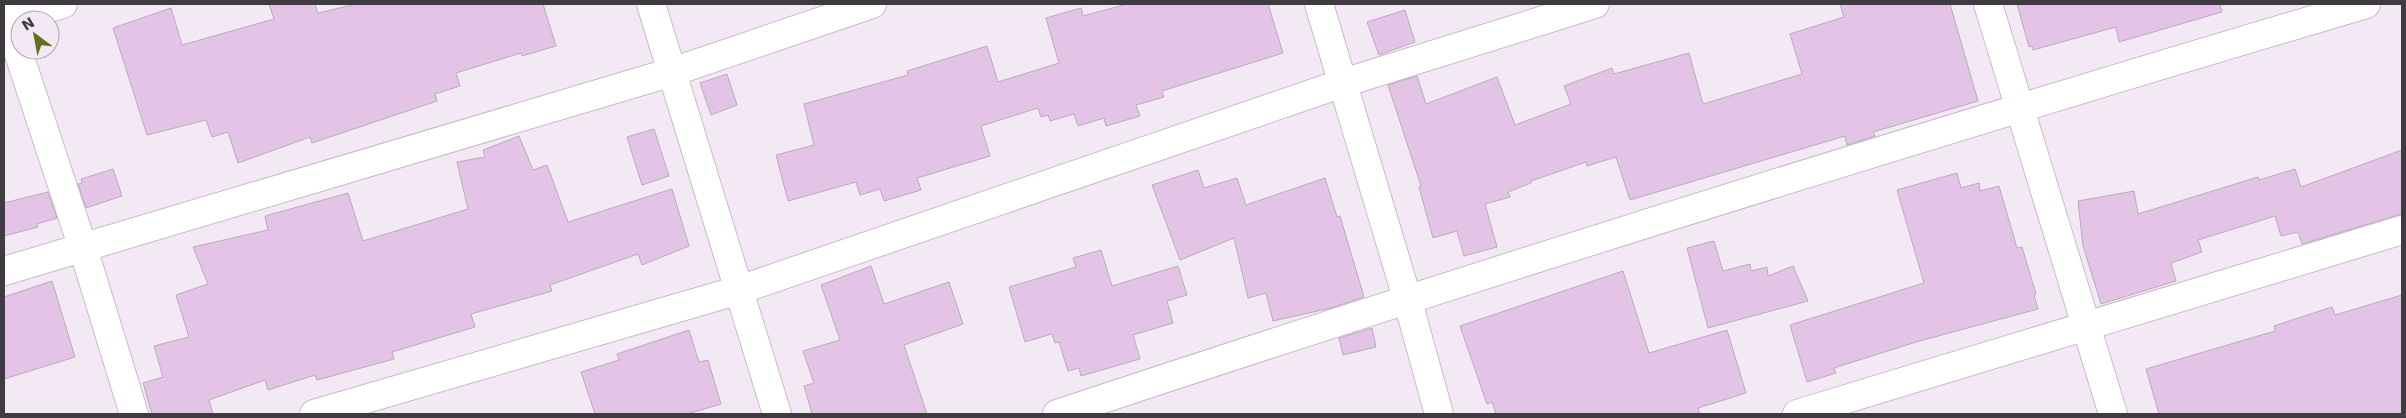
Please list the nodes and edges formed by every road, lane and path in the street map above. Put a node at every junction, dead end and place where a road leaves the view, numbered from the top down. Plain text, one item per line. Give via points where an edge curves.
1 (63, 4) edge
2 (651, 4) edge
3 (872, 4) edge
4 (1319, 4) edge
5 (1595, 4) edge
6 (1988, 4) edge
7 (2366, 4) edge
8 (5, 17) edge
9 (672, 72) junction
10 (1344, 83) junction
11 (2019, 107) junction
12 (2402, 230) edge
13 (83, 248) junction
14 (4, 270) edge
15 (739, 290) junction
16 (1407, 298) junction
17 (2085, 325) junction
18 (134, 414) edge
19 (314, 414) edge
20 (777, 414) edge
21 (1057, 414) edge
22 (1439, 414) edge
23 (1797, 414) edge
24 (2113, 414) edge

1 - 8 street
2 - 9 street
3 - 9 street
4 - 10 street
5 - 10 street
6 - 11 street
7 - 11 street
8 - 13 street
9 - 13 street
9 - 15 street
10 - 15 street
10 - 16 street
11 - 16 street
11 - 17 street
12 - 17 street
13 - 14 street
13 - 18 street
15 - 19 street
15 - 20 street
16 - 21 street
16 - 22 street
17 - 23 street
17 - 24 street

